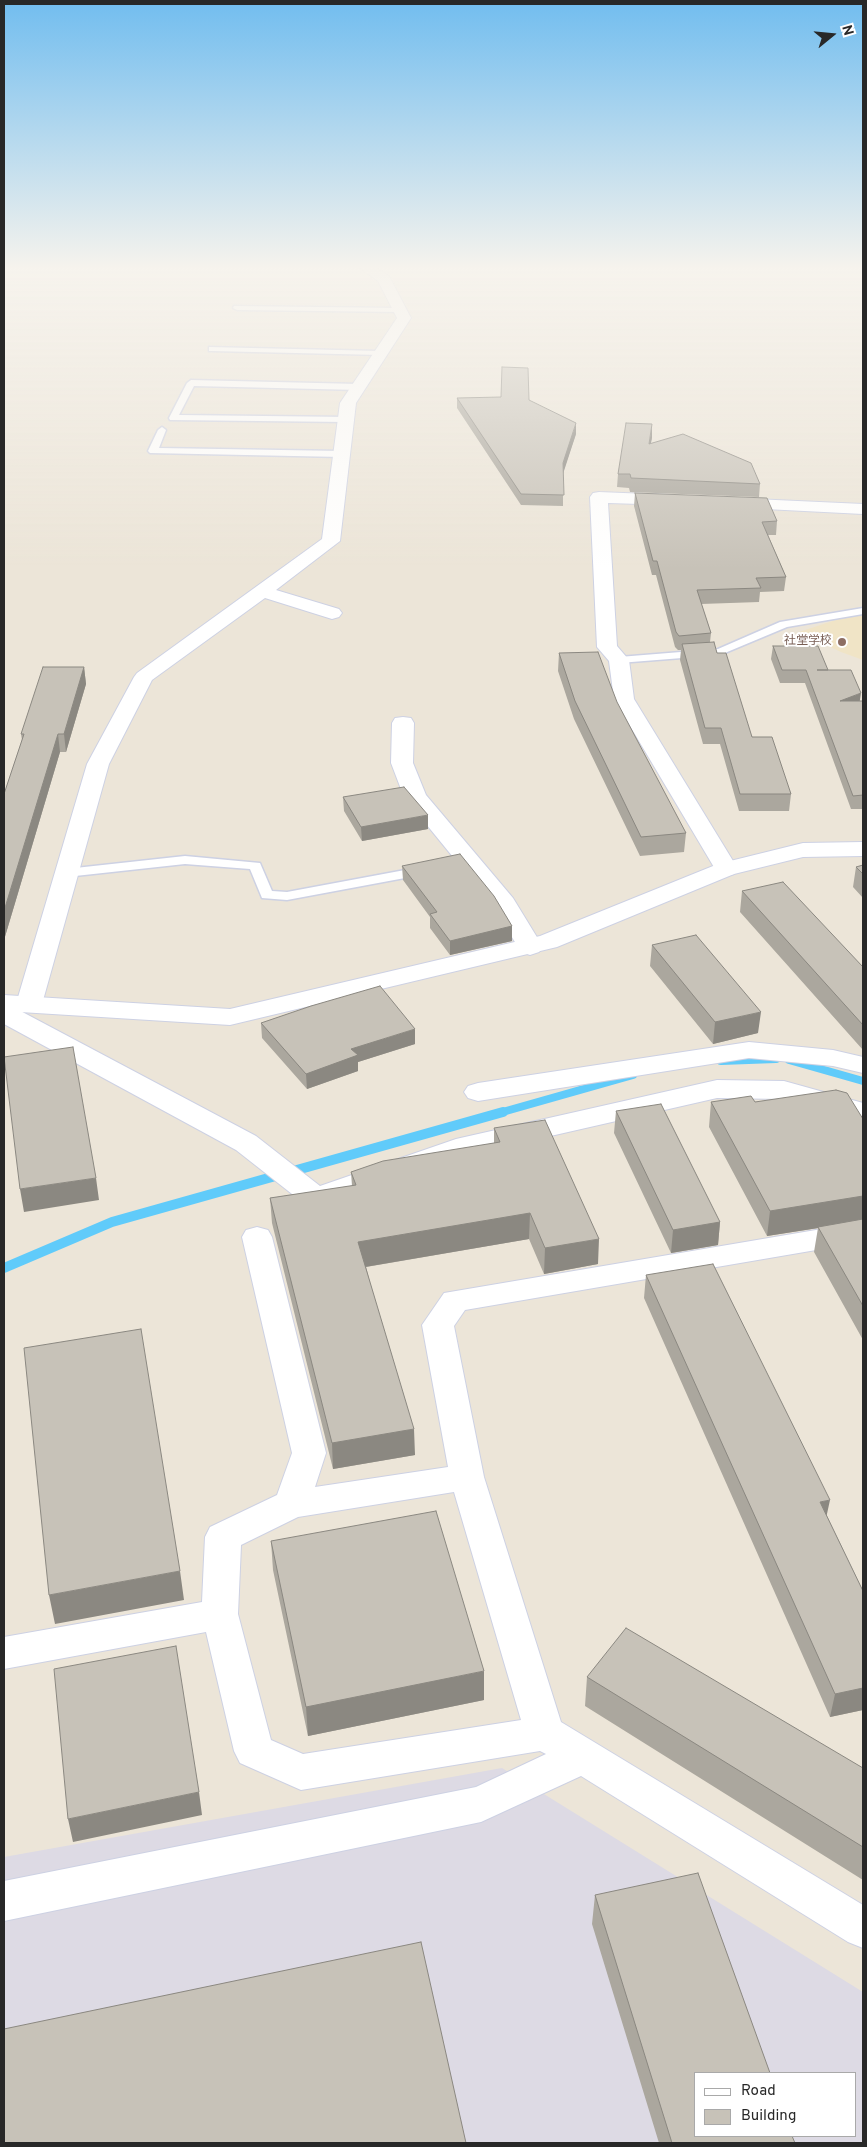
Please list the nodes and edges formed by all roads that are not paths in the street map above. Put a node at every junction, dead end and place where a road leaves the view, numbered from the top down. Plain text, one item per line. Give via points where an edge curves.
1 (370, 368) edge
2 (358, 387) junction
3 (346, 420) junction
4 (162, 430) dead end
5 (342, 454) junction
6 (687, 501) edge
7 (717, 502) edge
8 (863, 509) edge
9 (261, 591) junction
10 (863, 611) edge
11 (332, 613) dead end
12 (619, 660) junction
13 (403, 723) dead end
14 (863, 848) edge
15 (433, 868) edge
16 (726, 869) junction
17 (66, 873) junction
18 (530, 947) junction
19 (4, 1003) edge
20 (29, 1004) junction
21 (4, 1013) edge
22 (863, 1065) edge
23 (478, 1092) dead end
24 (863, 1112) edge
25 (863, 1232) edge
26 (257, 1237) dead end
27 (467, 1477) junction
28 (292, 1504) junction
29 (220, 1614) junction
30 (4, 1653) edge
31 (545, 1733) junction
32 (584, 1756) junction
33 (4, 1901) edge
34 (863, 1928) edge

1 - 2 street
2 - 3 street via 348,403
2 - 3 lane via 191,383 173,418
3 - 5 street
4 - 5 lane via 153,451
5 - 9 street via 331,541
6 - 12 street via 599,497 608,647
7 - 8 street
9 - 11 street
9 - 17 street via 144,677 98,764
10 - 12 lane via 784,624 720,652
12 - 16 street via 624,699
13 - 18 street via 402,763 415,797 459,863 504,904
14 - 16 street via 803,850
15 - 17 lane via 287,896 267,895 255,866 184,860
16 - 18 street
17 - 20 street
18 - 20 street via 230,1017
19 - 20 street
21 - 24 street via 246,1143 316,1198 456,1148 717,1090 784,1090
22 - 23 street via 833,1058 749,1050
25 - 27 street via 456,1302 438,1325
26 - 28 street via 309,1454
27 - 28 street
27 - 31 street
28 - 29 street via 223,1537
29 - 30 street
29 - 31 street via 254,1751 301,1772
31 - 32 street
32 - 33 street via 481,1804
32 - 34 street

